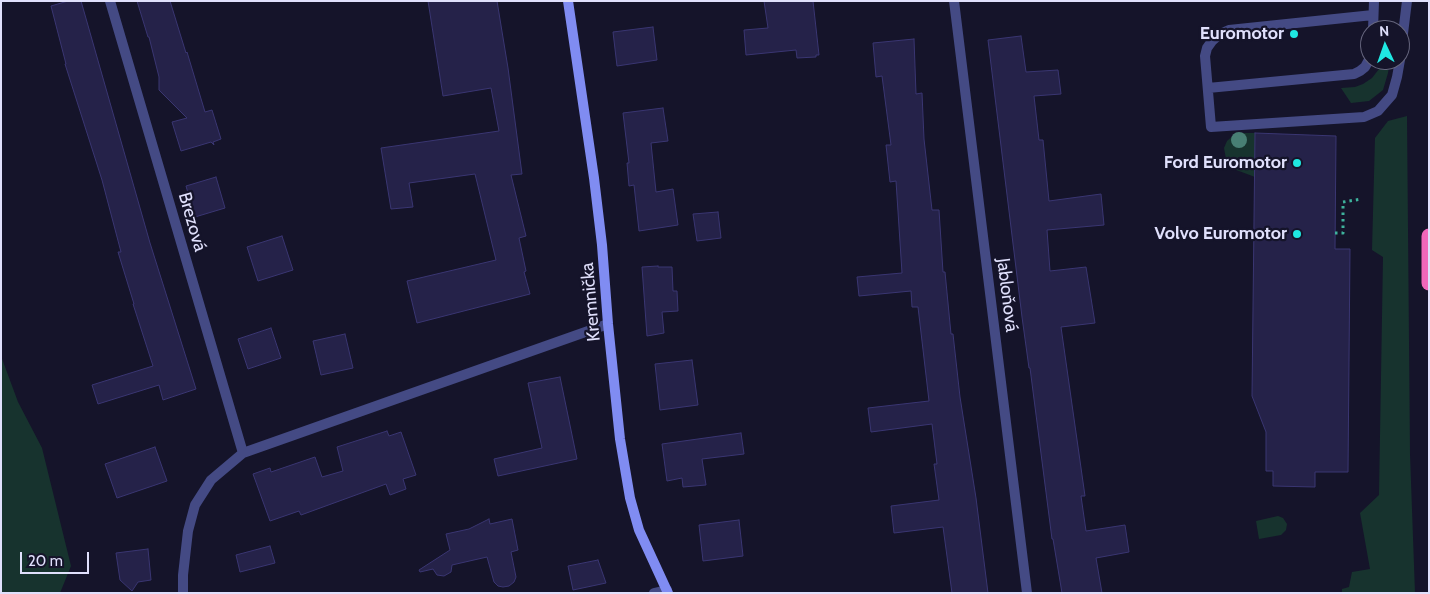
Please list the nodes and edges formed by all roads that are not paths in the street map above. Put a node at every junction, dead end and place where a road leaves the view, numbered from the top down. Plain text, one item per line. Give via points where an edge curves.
1 (110, 1) edge
2 (568, 1) edge
3 (954, 1) edge
4 (1374, 1) edge
5 (1407, 1) edge
6 (1373, 15) junction
7 (1373, 20) edge
8 (1405, 20) edge
9 (1361, 70) edge
10 (1398, 70) edge
11 (1208, 88) junction
12 (1429, 236) edge
13 (1429, 282) edge
14 (608, 324) junction
15 (243, 452) junction
16 (667, 592) edge
17 (184, 593) edge
18 (654, 593) edge
19 (1027, 593) edge

1 - 15 street, Brezová
2 - 14 street, Kremnička via 594,178
3 - 19 street, Jabloňová
4 - 6 street
5 - 8 street
6 - 7 street
6 - 11 street via 1229,30 1220,34 1207,48
9 - 11 street via 1354,74
10 - 11 street via 1392,95 1378,111 1364,118 1211,127
12 - 13 highway
14 - 15 street
14 - 16 street, Kremnička via 620,439 630,498 639,530
15 - 17 street via 211,480 195,505 188,531
16 - 18 street

